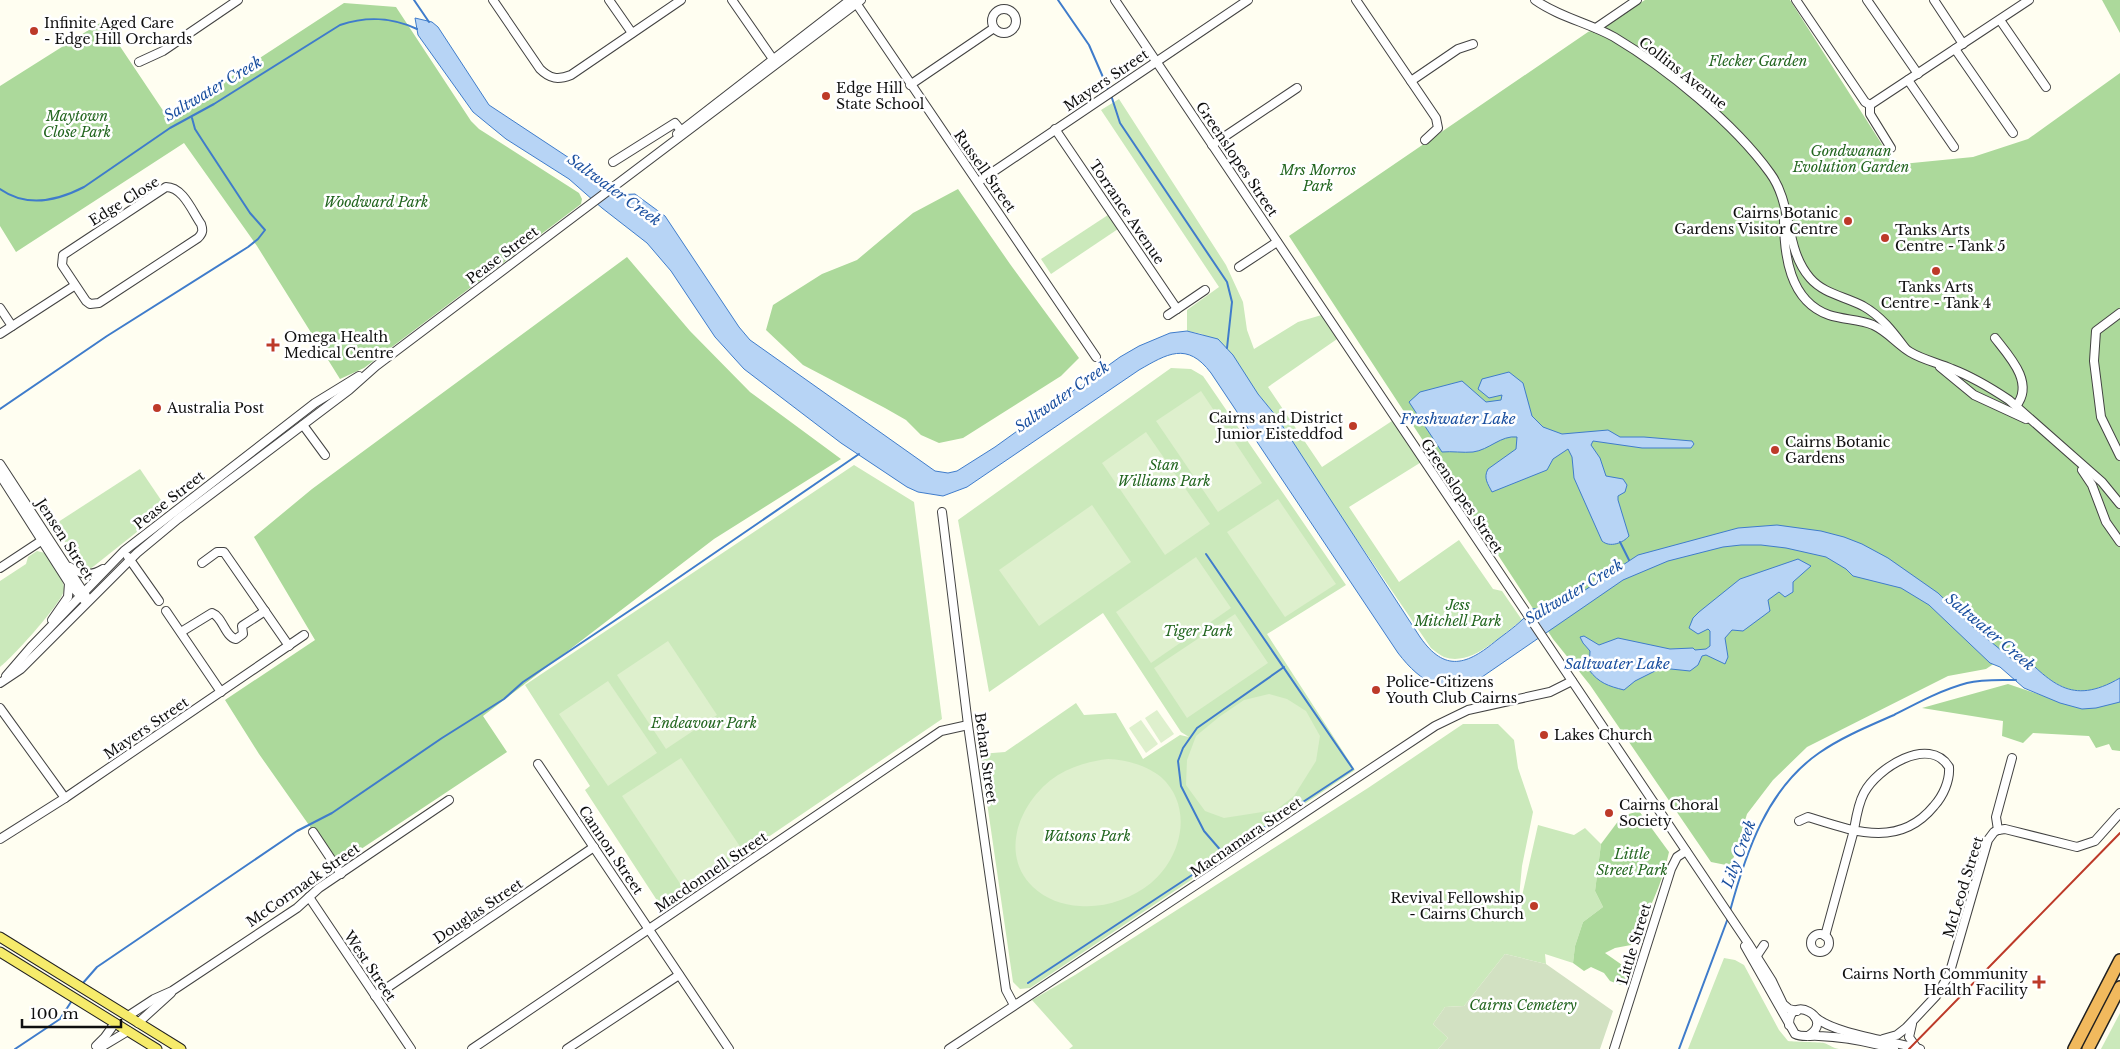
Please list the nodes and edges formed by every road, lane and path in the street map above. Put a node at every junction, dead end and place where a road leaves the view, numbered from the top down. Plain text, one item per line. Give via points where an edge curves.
1 (238, 0) edge
2 (493, 0) edge
3 (609, 0) edge
4 (681, 0) edge
5 (732, 0) edge
6 (1116, 0) edge
7 (1248, 0) edge
8 (1356, 0) edge
9 (1535, 0) edge
10 (1637, 0) edge
11 (1796, 0) edge
12 (1867, 0) edge
13 (1934, 0) edge
14 (2029, 0) edge
15 (853, 1) edge
16 (226, 3) edge
17 (2000, 20) junction
18 (994, 28) dead end
19 (1596, 28) junction
20 (632, 33) junction
21 (1473, 44) dead end
22 (1963, 44) junction
23 (1955, 49) junction
24 (775, 61) junction
25 (1157, 61) junction
26 (139, 62) dead end
27 (1918, 74) junction
28 (1908, 80) junction
29 (1412, 81) junction
30 (910, 85) junction
31 (2046, 87) dead end
32 (1297, 88) dead end
33 (1870, 105) junction
34 (1056, 129) junction
35 (682, 132) junction
36 (2013, 133) dead end
37 (1425, 140) dead end
38 (1212, 145) junction
39 (1954, 147) dead end
40 (1891, 148) dead end
41 (613, 162) dead end
42 (978, 182) junction
43 (1784, 202) junction
44 (1277, 242) junction
45 (1795, 251) junction
46 (1786, 254) junction
47 (1239, 267) dead end
48 (74, 286) junction
49 (1205, 290) dead end
50 (0, 308) edge
51 (1177, 308) junction
52 (2120, 313) edge
53 (1168, 315) dead end
54 (12, 326) junction
55 (0, 334) edge
56 (1994, 338) dead end
57 (1905, 348) junction
58 (1096, 357) dead end
59 (1930, 360) junction
60 (376, 366) junction
61 (2016, 406) junction
62 (2034, 423) junction
63 (303, 424) junction
64 (326, 455) dead end
65 (2120, 456) edge
66 (2074, 458) junction
67 (0, 465) edge
68 (0, 475) edge
69 (2106, 486) junction
70 (2096, 494) junction
71 (2120, 504) edge
72 (942, 512) dead end
73 (2108, 525) junction
74 (2119, 526) edge
75 (45, 539) junction
76 (2120, 542) edge
77 (124, 551) junction
78 (130, 559) junction
79 (202, 563) dead end
80 (66, 564) junction
81 (108, 565) junction
82 (0, 568) edge
83 (69, 583) junction
84 (84, 597) junction
85 (159, 601) dead end
86 (166, 611) dead end
87 (265, 611) junction
88 (181, 632) junction
89 (43, 634) junction
90 (304, 635) dead end
91 (289, 646) junction
92 (1572, 681) junction
93 (1, 682) edge
94 (221, 692) junction
95 (0, 708) edge
96 (968, 725) junction
97 (2012, 758) dead end
98 (538, 764) dead end
99 (65, 798) junction
100 (449, 800) dead end
101 (2120, 813) edge
102 (1799, 821) dead end
103 (1854, 830) junction
104 (1998, 830) junction
105 (313, 832) dead end
106 (0, 839) edge
107 (594, 847) junction
108 (1686, 851) junction
109 (340, 874) junction
110 (309, 898) junction
111 (649, 930) junction
112 (1738, 930) junction
113 (1824, 936) dead end
114 (0, 937) edge
115 (1764, 945) dead end
116 (0, 952) edge
117 (1756, 956) junction
118 (2120, 960) edge
119 (679, 975) junction
120 (2120, 987) edge
121 (172, 991) junction
122 (376, 996) junction
123 (1772, 996) junction
124 (1014, 1006) junction
125 (1797, 1011) junction
126 (128, 1016) junction
127 (1917, 1016) junction
128 (1815, 1017) junction
129 (115, 1023) junction
130 (138, 1023) junction
131 (1790, 1027) junction
132 (128, 1031) junction
133 (1808, 1036) junction
134 (1883, 1039) junction
135 (726, 1048) edge
136 (93, 1049) edge
137 (98, 1049) edge
138 (157, 1049) edge
139 (181, 1049) edge
140 (411, 1049) edge
141 (472, 1049) edge
142 (567, 1049) edge
143 (949, 1049) edge
144 (1614, 1049) edge
145 (1894, 1049) edge
146 (1919, 1049) edge
147 (2074, 1049) edge
148 (2088, 1049) edge

1 - 16 street
2 - 20 street via 540,69 558,79 571,75
3 - 20 street
4 - 20 street
5 - 24 street
6 - 25 street, Greenslopes Street
7 - 25 street, Mayers Street
8 - 29 street
9 - 19 street, Collins Avenue
10 - 19 street
11 - 33 street
12 - 27 street
13 - 22 street
14 - 17 street
15 - 24 street, Pease Street
15 - 30 street, Russell Street
16 - 26 street via 163,51
17 - 22 street
17 - 31 street
18 - 30 street
19 - 43 street, Collins Avenue via 1638,52 1705,104 1767,169
21 - 29 street via 1458,49
22 - 23 street
23 - 27 street
23 - 36 street
24 - 35 street, Pease Street
25 - 34 street, Mayers Street
25 - 38 street, Greenslopes Street
27 - 28 street
28 - 33 street
28 - 39 street
29 - 37 street via 1439,123 1436,132
30 - 42 street, Russell Street
32 - 38 street
33 - 40 street via 1870,114
34 - 42 street, Mayers Street
34 - 51 street, Torrance Avenue
35 - 41 street via 675,123
35 - 60 street, Pease Street
38 - 44 street, Greenslopes Street
42 - 58 street, Russell Street
43 - 45 street, Collins Avenue
43 - 46 street, Collins Avenue
44 - 47 street
44 - 92 street, Greenslopes Street
45 - 46 street
45 - 57 street, Collins Avenue via 1807,274 1819,287 1872,312
46 - 57 street, Collins Avenue via 1794,283 1813,306 1828,314 1875,326
48 - 48 street, Edge Close via 62,265 63,255 166,188 178,190 201,224 203,229 198,238 99,304 90,304
48 - 54 street
49 - 51 street
50 - 54 street
51 - 53 street
52 - 65 street via 2096,331 2094,361 2101,417
54 - 55 street
56 - 61 street via 2014,362 2022,382 2020,401
57 - 59 street, Collins Avenue
59 - 61 street, Collins Avenue via 1982,382
59 - 62 street, Collins Avenue via 1974,395
60 - 63 street, Pease Street
60 - 77 street, Pease Street via 315,403
61 - 62 street, Collins Avenue
62 - 66 street, Collins Avenue
63 - 64 street
63 - 78 street, Pease Street
66 - 69 street, Collins Avenue
66 - 70 street, Collins Avenue
67 - 75 street, Jensen Street
68 - 75 street, Jensen Street
69 - 70 street via 2100,486
69 - 71 street, Collins Avenue
70 - 73 street, Collins Avenue
72 - 96 street, Behan Street
73 - 74 street
73 - 76 street, Collins Avenue
75 - 80 street, Jensen Street
75 - 82 street
75 - 83 street, Jensen Street
77 - 78 street
77 - 81 street, Pease Street
78 - 84 street, Pease Street
78 - 85 street
79 - 87 street via 217,552 224,552
80 - 81 street via 88,574 97,573
80 - 84 street, Jensen Street
81 - 84 street, Pease Street
83 - 84 street, Jensen Street
83 - 89 street via 66,601
84 - 89 street, Pease Street
84 - 93 street, Pease Street via 29,661
86 - 88 street
87 - 88 street via 242,626 243,634 236,639 212,613
87 - 91 street
88 - 94 street
89 - 93 street, Pease Street
90 - 91 street, Mayers Street
91 - 94 street, Mayers Street
92 - 108 street, Greenslopes Street
92 - 124 street, Macnamara Street via 1526,699 1477,707 1441,723
94 - 99 street, Mayers Street
95 - 99 street
96 - 111 street, Macdonnell Street via 941,731
96 - 124 street, Behan Street via 1006,990
97 - 104 street, McLeod Street via 1996,817
98 - 107 street, Cannon Street
99 - 106 street, Mayers Street
100 - 109 street, McCormack Street
101 - 104 street via 2097,839 2086,846 2072,847 2005,829
102 - 103 street via 1808,817
103 - 103 street via 1888,834 1925,816 1947,783 1949,767 1946,761 1928,753 1894,763 1864,792
103 - 113 street
104 - 127 street, McLeod Street via 1988,840 1949,975 1936,996
105 - 109 street
107 - 111 street, Cannon Street
107 - 122 street, Douglas Street
108 - 112 street, Greenslopes Street
108 - 144 street, Little Street via 1677,857 1671,869
109 - 110 street, McCormack Street
110 - 121 street, McCormack Street
110 - 122 street, West Street
111 - 119 street, Cannon Street
111 - 141 street, Macdonnell Street
112 - 117 street, Greenslopes Street
112 - 123 street, Greenslopes Street
114 - 126 main road
115 - 117 street
116 - 129 main road
117 - 123 street
117 - 125 street, Greenslopes Street via 1781,1001 1789,1009
118 - 147 highway
119 - 135 street, Cannon Street
119 - 142 street
120 - 148 highway
121 - 126 street, McCormack Street
121 - 130 street, McCormack Street
122 - 140 street, West Street
123 - 131 street, Greenslopes Street
124 - 143 street, Macnamara Street
125 - 128 street via 1808,1010
125 - 131 street via 1791,1016
126 - 129 main road, McCormack Street
126 - 130 main road
127 - 134 street, McLeod Street via 1902,1032
127 - 146 street, McLeod Street via 1909,1032 1911,1041
128 - 133 street via 1815,1030
128 - 134 street via 1833,1027
129 - 132 main road
129 - 136 street, McCormack Street
130 - 132 main road, McCormack Street
130 - 139 main road
131 - 133 street via 1795,1034
132 - 137 street, McCormack Street
132 - 138 main road
133 - 145 street via 1860,1041
134 - 146 street

